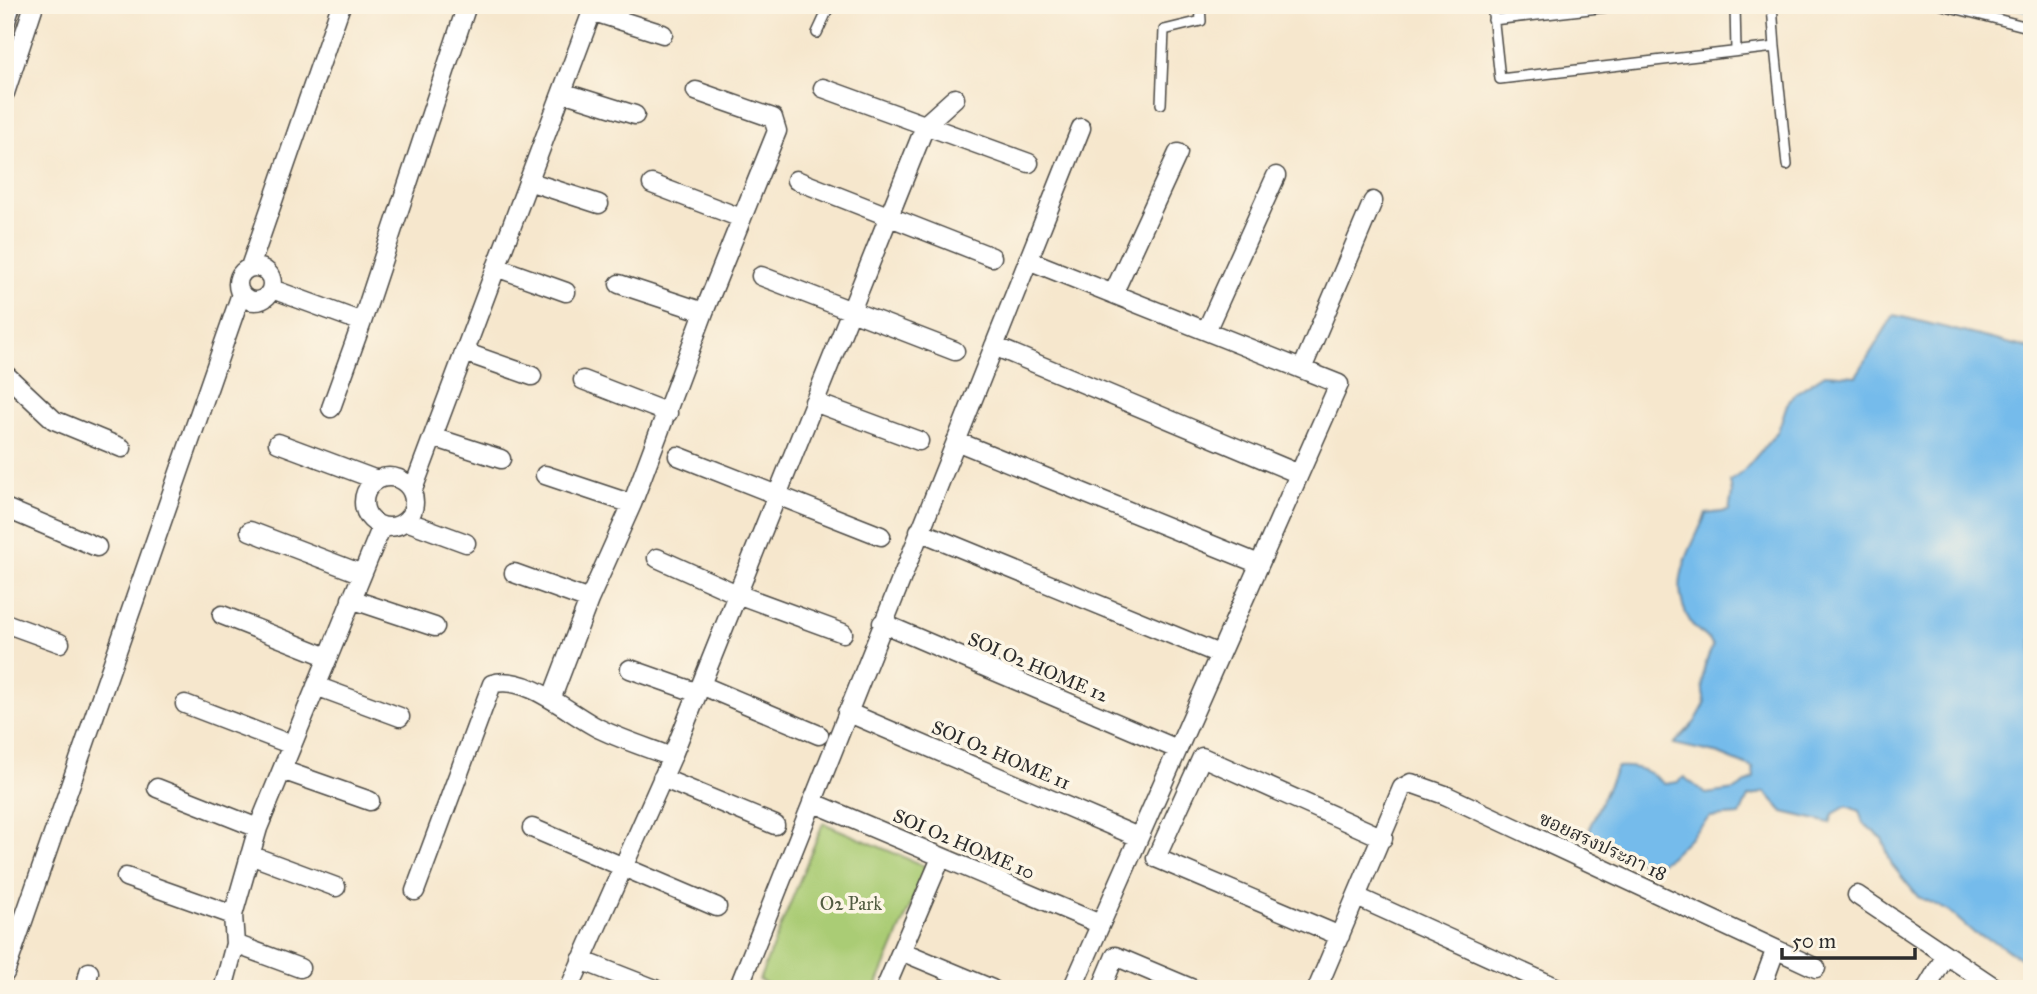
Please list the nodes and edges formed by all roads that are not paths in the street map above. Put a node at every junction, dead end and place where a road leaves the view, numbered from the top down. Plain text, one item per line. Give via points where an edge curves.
1 (12, 5) edge
2 (34, 5) edge
3 (341, 5) edge
4 (467, 5) edge
5 (830, 5) edge
6 (1200, 5) edge
7 (1492, 5) edge
8 (1625, 5) edge
9 (1735, 5) edge
10 (1772, 5) edge
11 (1942, 5) edge
12 (1493, 20) junction
13 (5, 24) edge
14 (2032, 28) edge
15 (817, 33) dead end
16 (663, 34) dead end
17 (1775, 47) junction
18 (1736, 51) junction
19 (823, 88) dead end
20 (696, 91) dead end
21 (562, 92) junction
22 (5, 93) edge
23 (955, 98) dead end
24 (1161, 104) dead end
25 (635, 115) dead end
26 (926, 124) junction
27 (1081, 128) dead end
28 (1178, 153) dead end
29 (1029, 163) dead end
30 (1787, 166) dead end
31 (1276, 176) dead end
32 (796, 180) dead end
33 (528, 181) junction
34 (653, 184) dead end
35 (1373, 201) dead end
36 (599, 204) dead end
37 (741, 218) junction
38 (888, 218) junction
39 (992, 257) dead end
40 (1028, 260) junction
41 (250, 267) junction
42 (496, 267) junction
43 (761, 275) dead end
44 (619, 284) dead end
45 (272, 289) junction
46 (566, 292) dead end
47 (241, 294) junction
48 (1114, 294) junction
49 (704, 312) junction
50 (850, 313) junction
51 (362, 322) junction
52 (1206, 331) junction
53 (994, 346) junction
54 (955, 351) dead end
55 (464, 352) junction
56 (1302, 369) junction
57 (5, 374) edge
58 (532, 376) dead end
59 (583, 380) dead end
60 (814, 402) junction
61 (331, 408) dead end
62 (668, 414) junction
63 (433, 437) junction
64 (919, 441) dead end
65 (956, 441) junction
66 (278, 443) dead end
67 (122, 447) dead end
68 (678, 456) dead end
69 (500, 459) dead end
70 (1299, 474) junction
71 (545, 475) dead end
72 (377, 480) junction
73 (412, 492) junction
74 (776, 497) junction
75 (632, 505) junction
76 (5, 508) edge
77 (406, 522) junction
78 (382, 526) junction
79 (250, 531) dead end
80 (919, 531) junction
81 (881, 536) dead end
82 (466, 543) dead end
83 (97, 547) dead end
84 (657, 558) dead end
85 (1259, 564) junction
86 (514, 573) dead end
87 (362, 574) junction
88 (737, 594) junction
89 (351, 599) junction
90 (589, 600) junction
91 (222, 615) dead end
92 (5, 623) edge
93 (882, 623) junction
94 (436, 627) dead end
95 (843, 633) dead end
96 (60, 643) dead end
97 (1219, 654) junction
98 (328, 657) junction
99 (630, 668) dead end
100 (316, 686) junction
101 (699, 689) junction
102 (552, 697) junction
103 (185, 704) dead end
104 (847, 712) junction
105 (400, 717) dead end
106 (819, 735) dead end
107 (292, 745) junction
108 (1177, 749) junction
109 (672, 757) junction
110 (282, 770) junction
111 (662, 778) junction
112 (157, 788) dead end
113 (370, 801) dead end
114 (813, 802) junction
115 (775, 825) dead end
116 (258, 828) junction
117 (532, 828) dead end
118 (1138, 837) junction
119 (1383, 838) junction
120 (250, 855) junction
121 (942, 858) junction
122 (623, 866) junction
123 (126, 877) dead end
124 (336, 887) dead end
125 (415, 891) dead end
126 (1857, 895) dead end
127 (1357, 897) junction
128 (717, 906) dead end
129 (233, 915) junction
130 (1100, 924) junction
131 (1340, 936) junction
132 (235, 944) junction
133 (901, 951) junction
134 (1774, 951) junction
135 (1945, 957) junction
136 (581, 960) junction
137 (300, 968) dead end
138 (1816, 968) dead end
139 (5, 973) edge
140 (744, 987) edge
141 (223, 989) edge
142 (569, 989) edge
143 (655, 989) edge
144 (885, 989) edge
145 (992, 989) edge
146 (1072, 989) edge
147 (1101, 989) edge
148 (1193, 989) edge
149 (1317, 989) edge
150 (1560, 989) edge
151 (1760, 989) edge
152 (1926, 989) edge
153 (1997, 989) edge

1 - 13 street
2 - 22 street
3 - 41 street
4 - 51 street
5 - 15 lane
6 - 24 lane via 1202,21 1164,30
7 - 12 lane
8 - 12 lane
9 - 18 lane
10 - 17 lane
11 - 14 lane
12 - 18 lane via 1500,79
16 - 21 street via 597,13 590,17
17 - 18 lane
17 - 30 lane
19 - 26 street
20 - 37 street via 773,118 776,124
21 - 25 street
21 - 33 street
23 - 26 street
26 - 29 street
26 - 38 street
27 - 40 street
28 - 48 street
31 - 52 street
32 - 38 street
33 - 36 street
33 - 42 street
34 - 37 street
35 - 56 street
37 - 49 street
38 - 39 street
38 - 50 street
40 - 48 street
40 - 53 street
41 - 45 street via 265,269
41 - 47 street via 239,278
42 - 46 street
42 - 55 street
43 - 50 street
44 - 49 street
45 - 47 street via 258,301
45 - 51 street
47 - 139 street
48 - 52 street
49 - 62 street
50 - 54 street
50 - 60 street
51 - 61 street
52 - 56 street
53 - 65 street
53 - 70 street
55 - 58 street
55 - 63 street
56 - 70 street via 1339,384
57 - 67 street via 54,420
59 - 62 street
60 - 64 street
60 - 74 street
62 - 75 street
63 - 69 street
63 - 73 street
65 - 80 street
65 - 85 street
66 - 72 street
68 - 74 street
70 - 85 street
71 - 75 street
72 - 73 street via 393,477
72 - 78 street via 366,493 365,509 374,523
73 - 77 street via 414,508
74 - 81 street
74 - 88 street
75 - 90 street
76 - 83 street
77 - 78 street
77 - 82 street
78 - 87 street
79 - 87 street
80 - 93 street
80 - 97 street
84 - 88 street
85 - 97 street
86 - 90 street
87 - 89 street
88 - 95 street
88 - 101 street
89 - 94 street
89 - 98 street
90 - 102 street
91 - 98 street
92 - 96 street
93 - 104 street
93 - 108 street, SOI O2 HOME 12
97 - 108 street
98 - 100 street
99 - 101 street
100 - 105 street
100 - 107 street
101 - 106 street
101 - 109 street
102 - 109 street via 598,728
102 - 125 street via 506,682 492,684
103 - 107 street
104 - 114 street
104 - 118 street, SOI O2 HOME 11
107 - 110 street
108 - 118 street
109 - 111 street
110 - 113 street
110 - 116 street
111 - 115 street
111 - 122 street
112 - 116 street
114 - 121 street, SOI O2 HOME 10
114 - 140 street
116 - 120 street
117 - 122 street
118 - 130 street
119 - 127 street
119 - 131 street via 1202,757 1156,858
119 - 134 street, ซอยสรงประภา 18 via 1402,788 1411,783
120 - 124 street
120 - 129 street
121 - 130 street, SOI O2 HOME 10
121 - 133 street
122 - 128 street
122 - 136 street
123 - 129 street
126 - 135 street
127 - 131 street
127 - 150 street
129 - 132 street
130 - 146 street
131 - 149 street
132 - 137 street
132 - 141 street
133 - 144 street
133 - 145 street
134 - 138 street, ซอยสรงประภา 18
134 - 151 street
135 - 152 street
135 - 153 street
136 - 142 street
136 - 143 street
147 - 148 street via 1115,956

